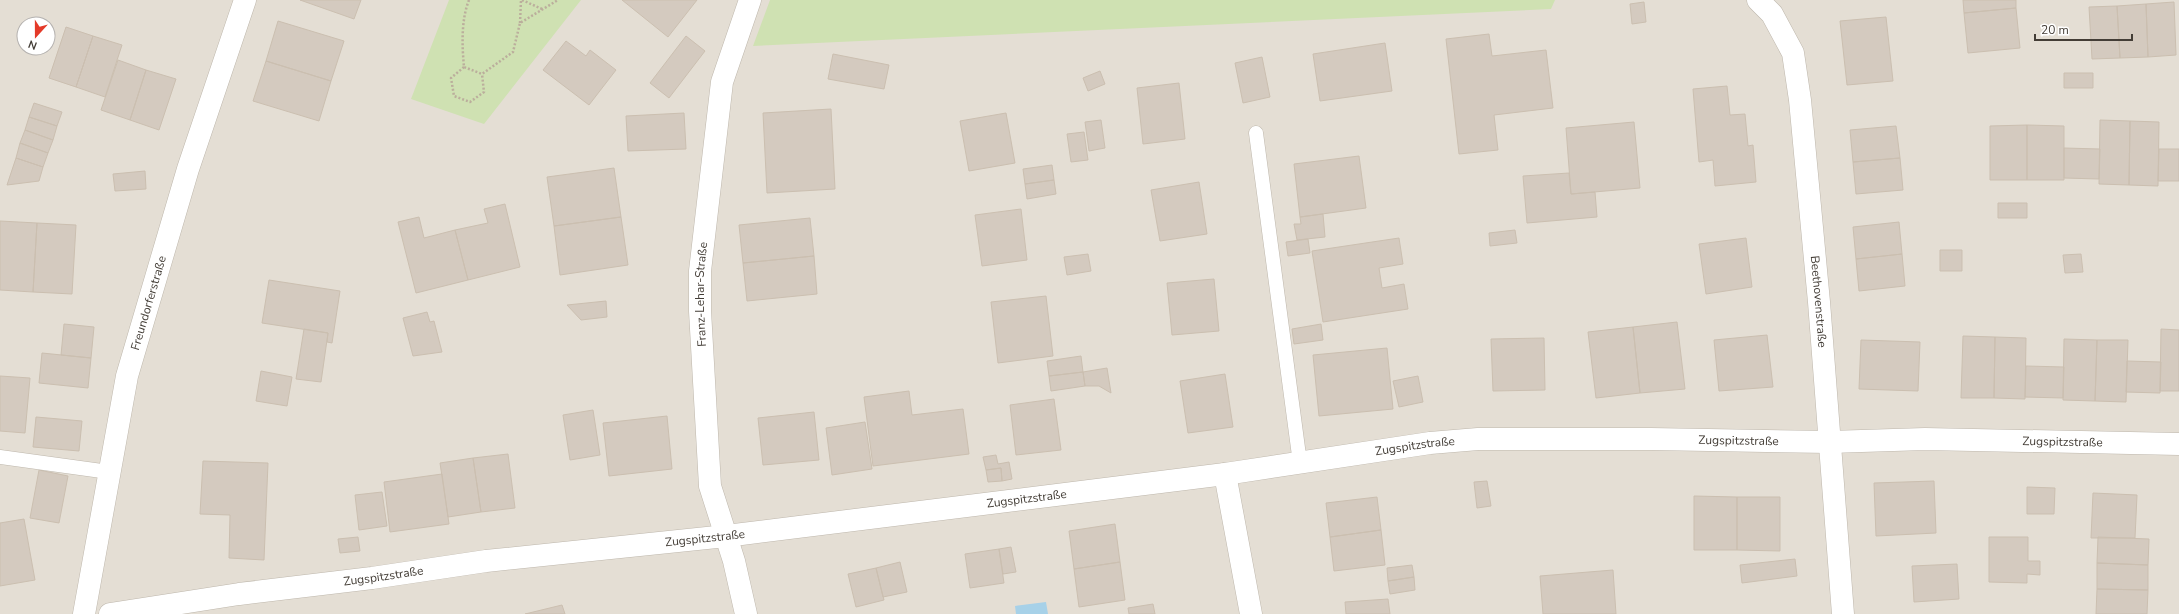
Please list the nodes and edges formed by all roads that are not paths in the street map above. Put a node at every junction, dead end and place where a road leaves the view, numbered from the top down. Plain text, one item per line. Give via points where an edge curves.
1 (245, 0) edge
2 (750, 0) edge
3 (1758, 0) edge
4 (1256, 133) dead end
5 (1830, 442) junction
6 (2179, 444) edge
7 (0, 458) edge
8 (1300, 462) junction
9 (109, 472) junction
10 (1225, 474) junction
11 (726, 536) junction
12 (84, 614) edge
13 (110, 614) edge
14 (746, 614) edge
15 (1251, 614) edge
16 (1843, 614) edge

1 - 9 street, Freundorferstraße via 188,168 127,376
2 - 11 street, Franz-Lehar-Straße via 722,82 700,271 710,486
3 - 5 street, Beethovenstraße via 1772,14 1793,53 1812,221
4 - 8 lane
5 - 6 street, Zugspitzstraße via 1925,440
5 - 8 street, Zugspitzstraße via 1478,439 1430,443
5 - 16 street, Beethovenstraße
7 - 9 lane
8 - 10 street, Zugspitzstraße
9 - 12 street, Freundorferstraße
10 - 11 street, Zugspitzstraße
10 - 15 street
11 - 13 street, Zugspitzstraße via 486,561
11 - 14 street, Franz-Lehar-Straße

